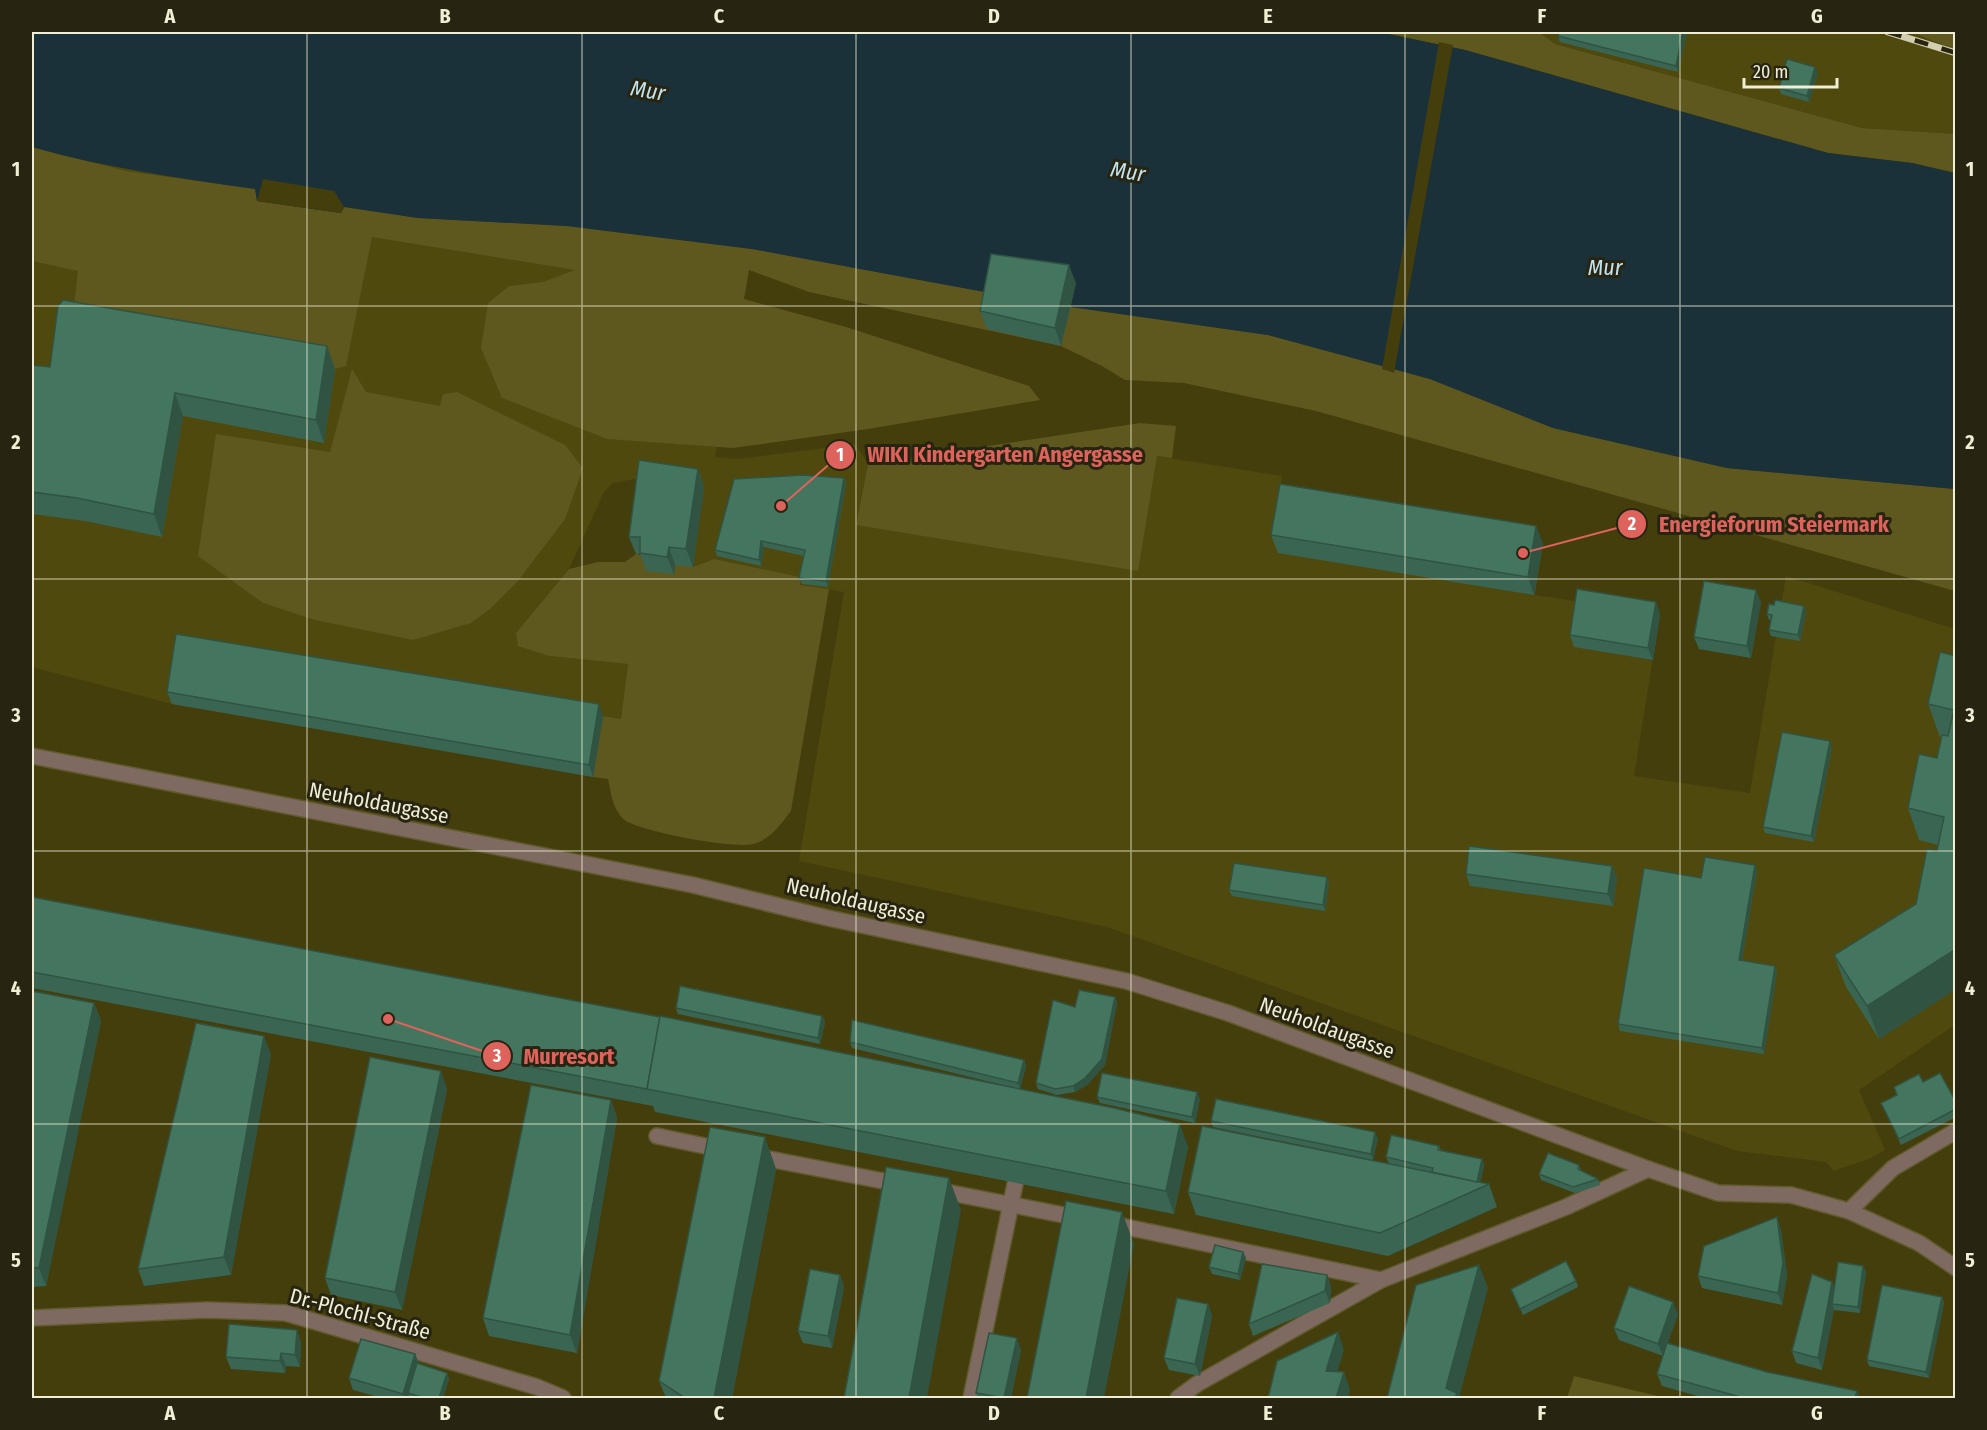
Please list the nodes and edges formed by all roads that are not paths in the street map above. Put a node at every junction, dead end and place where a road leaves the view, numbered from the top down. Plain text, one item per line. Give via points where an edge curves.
1 (32, 756) edge
2 (1956, 1131) edge
3 (657, 1136) dead end
4 (1648, 1170) junction
5 (1015, 1184) edge
6 (1012, 1204) junction
7 (1849, 1210) junction
8 (1956, 1268) edge
9 (1381, 1280) junction
10 (32, 1318) edge
11 (563, 1398) edge
12 (971, 1398) edge
13 (1178, 1398) edge

1 - 4 street, Neuholdaugasse via 693,885 1126,981 1228,1013
2 - 7 street via 1893,1168
3 - 6 street
4 - 7 street, Neuholdaugasse via 1718,1192 1791,1195
4 - 9 street
5 - 6 street
6 - 9 street
6 - 12 street
7 - 8 street, Neuholdaugasse via 1919,1243
9 - 13 street
10 - 11 street, Dr.-Plochl-Straße via 207,1310 286,1313

